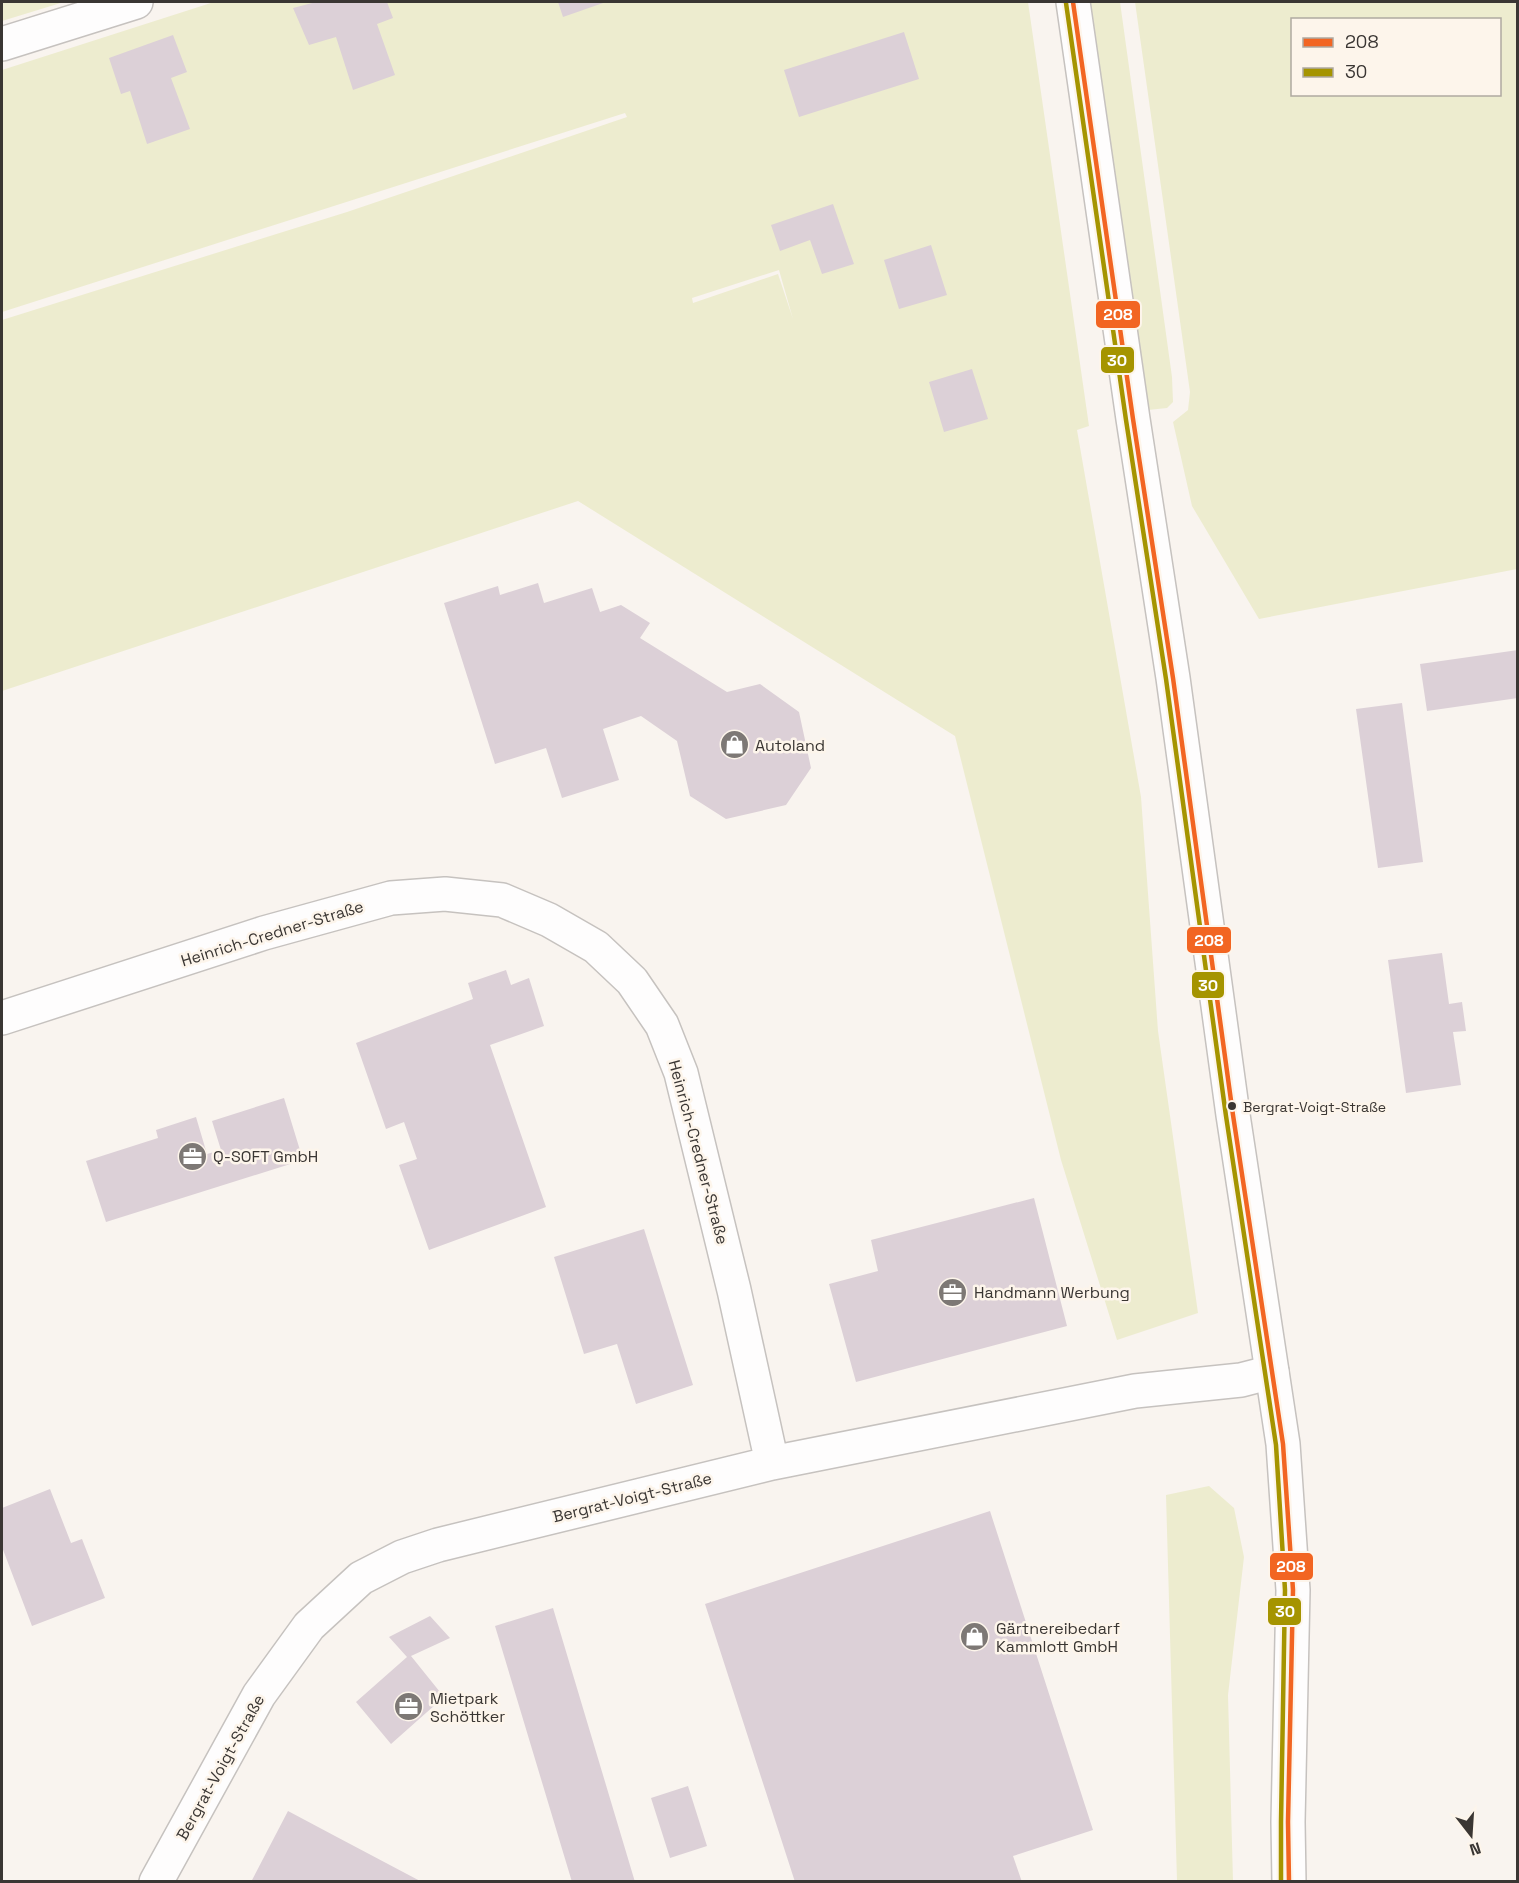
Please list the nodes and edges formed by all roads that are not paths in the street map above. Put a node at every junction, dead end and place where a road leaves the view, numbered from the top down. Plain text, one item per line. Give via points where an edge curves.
1 (136, 2) edge
2 (1073, 2) edge
3 (2, 44) edge
4 (2, 1018) edge
5 (1272, 1372) junction
6 (772, 1463) junction
7 (156, 1881) edge
8 (1289, 1881) edge

1 - 3 street
2 - 5 street
4 - 6 street, Heinrich-Credner-Straße via 264,933 391,898 445,894 501,900 587,941 632,981 662,1025 681,1073
5 - 6 street, Bergrat-Voigt-Straße via 1241,1380 1135,1391
5 - 8 street via 1283,1444 1293,1590
6 - 7 street, Bergrat-Voigt-Straße via 438,1545 402,1557 361,1578 309,1626 275,1671

